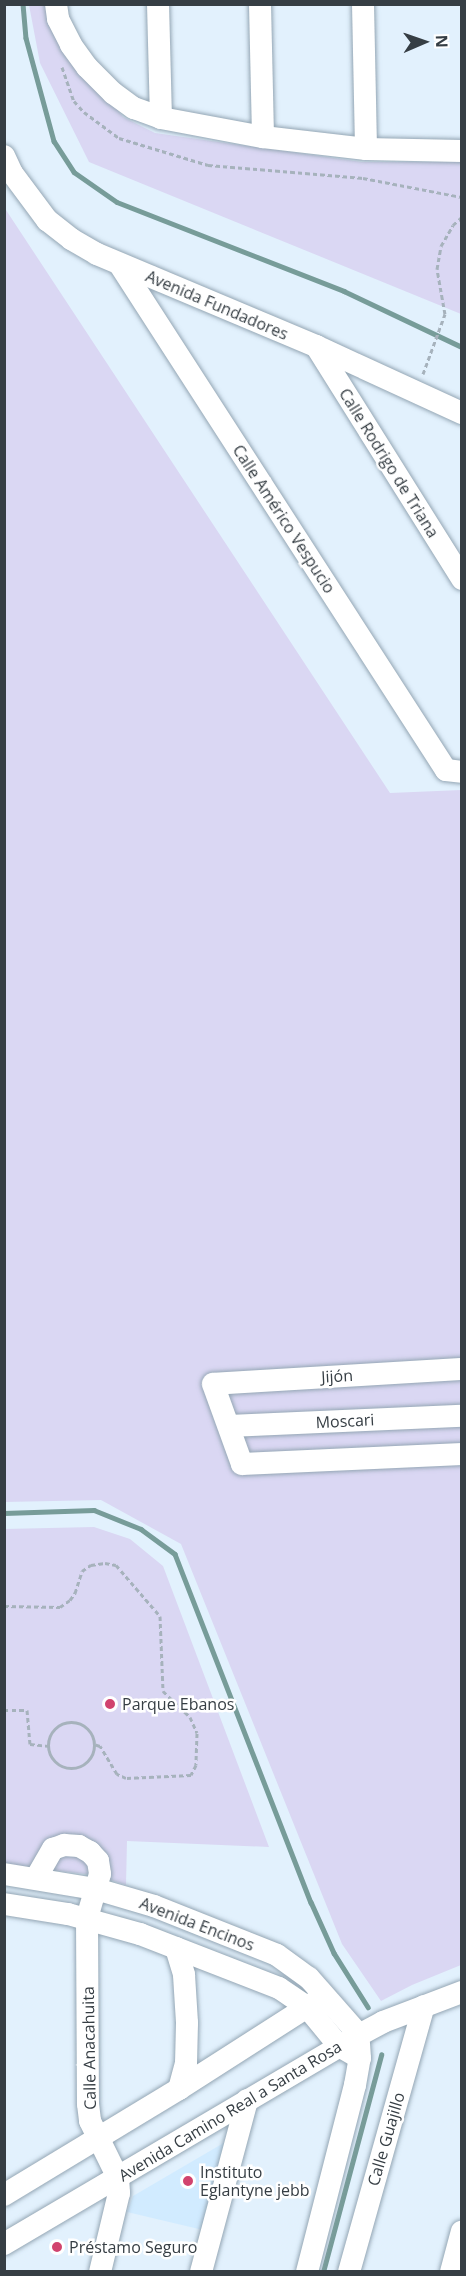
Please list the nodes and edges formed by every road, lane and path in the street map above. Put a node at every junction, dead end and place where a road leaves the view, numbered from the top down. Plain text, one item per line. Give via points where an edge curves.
1 (56, 4) edge
2 (158, 4) edge
3 (260, 4) edge
4 (363, 4) edge
5 (161, 118) junction
6 (263, 137) junction
7 (366, 149) junction
8 (462, 151) edge
9 (4, 156) edge
10 (462, 217) edge
11 (120, 265) junction
12 (316, 346) junction
13 (428, 362) dead end
14 (462, 413) edge
15 (462, 579) edge
16 (455, 772) edge
17 (462, 1369) edge
18 (462, 1416) edge
19 (229, 1426) junction
20 (462, 1454) edge
21 (4, 1606) edge
22 (4, 1710) edge
23 (94, 1744) junction
24 (48, 1746) junction
25 (4, 1874) edge
26 (36, 1878) junction
27 (96, 1889) junction
28 (4, 1904) edge
29 (87, 1918) junction
30 (176, 1948) junction
31 (462, 1992) edge
32 (316, 2001) junction
33 (424, 2006) junction
34 (359, 2035) junction
35 (339, 2046) junction
36 (360, 2058) junction
37 (179, 2089) junction
38 (247, 2100) junction
39 (98, 2139) junction
40 (118, 2178) junction
41 (4, 2195) edge
42 (462, 2231) edge
43 (4, 2244) edge
44 (100, 2271) edge
45 (201, 2271) edge
46 (307, 2271) edge
47 (349, 2271) edge
48 (451, 2271) edge

1 - 5 street via 58,19 87,67 134,108
2 - 5 street
3 - 6 street
4 - 7 street
5 - 6 street
6 - 7 street
7 - 8 street
9 - 11 street, Avenida Fundadores via 47,219 71,239
10 - 13 path via 441,246 437,269 446,314
11 - 12 street, Avenida Fundadores
11 - 16 street, Calle Américo Vespucio
12 - 14 street, Avenida Fundadores
12 - 15 street, Calle Rodrigo de Triana
17 - 19 street, Jijón via 213,1384
18 - 19 street, Moscari
19 - 20 street via 242,1464
21 - 23 path via 60,1607 75,1593 82,1572 91,1565 105,1563 116,1566 160,1616 163,1691 190,1717 196,1733 196,1765 191,1775 126,1778 117,1774 100,1746
22 - 24 path via 27,1710 30,1744
23 - 24 path via 84,1726 70,1722 52,1732
23 - 24 path via 89,1759 76,1768 54,1761
25 - 26 street, Avenida Encinos
26 - 27 street, Avenida Encinos
26 - 27 street, Calle Anacahuita via 53,1849 79,1846 98,1861
27 - 29 street, Calle Anacahuita
27 - 32 street, Avenida Encinos via 154,1906 277,1955 309,1978
28 - 29 street, Avenida Encinos
29 - 30 street, Avenida Encinos
29 - 39 street, Calle Anacahuita via 88,2104
30 - 32 street, Avenida Encinos
30 - 37 street via 184,1975 187,2023 186,2063
31 - 33 street, Avenida Camino Real a Santa Rosa
32 - 34 street, Avenida Encinos
32 - 35 street, Avenida Encinos
32 - 37 street
33 - 34 street, Avenida Camino Real a Santa Rosa
33 - 47 street, Calle Guajillo
34 - 35 street, Avenida Camino Real a Santa Rosa
34 - 36 street
35 - 36 street
35 - 38 street, Avenida Camino Real a Santa Rosa
36 - 46 street
37 - 39 street
38 - 40 street, Avenida Camino Real a Santa Rosa
38 - 45 street
39 - 40 street, Calle Anacahuita
39 - 41 street
40 - 43 street, Avenida Camino Real a Santa Rosa
40 - 44 street via 116,2210
42 - 48 street

